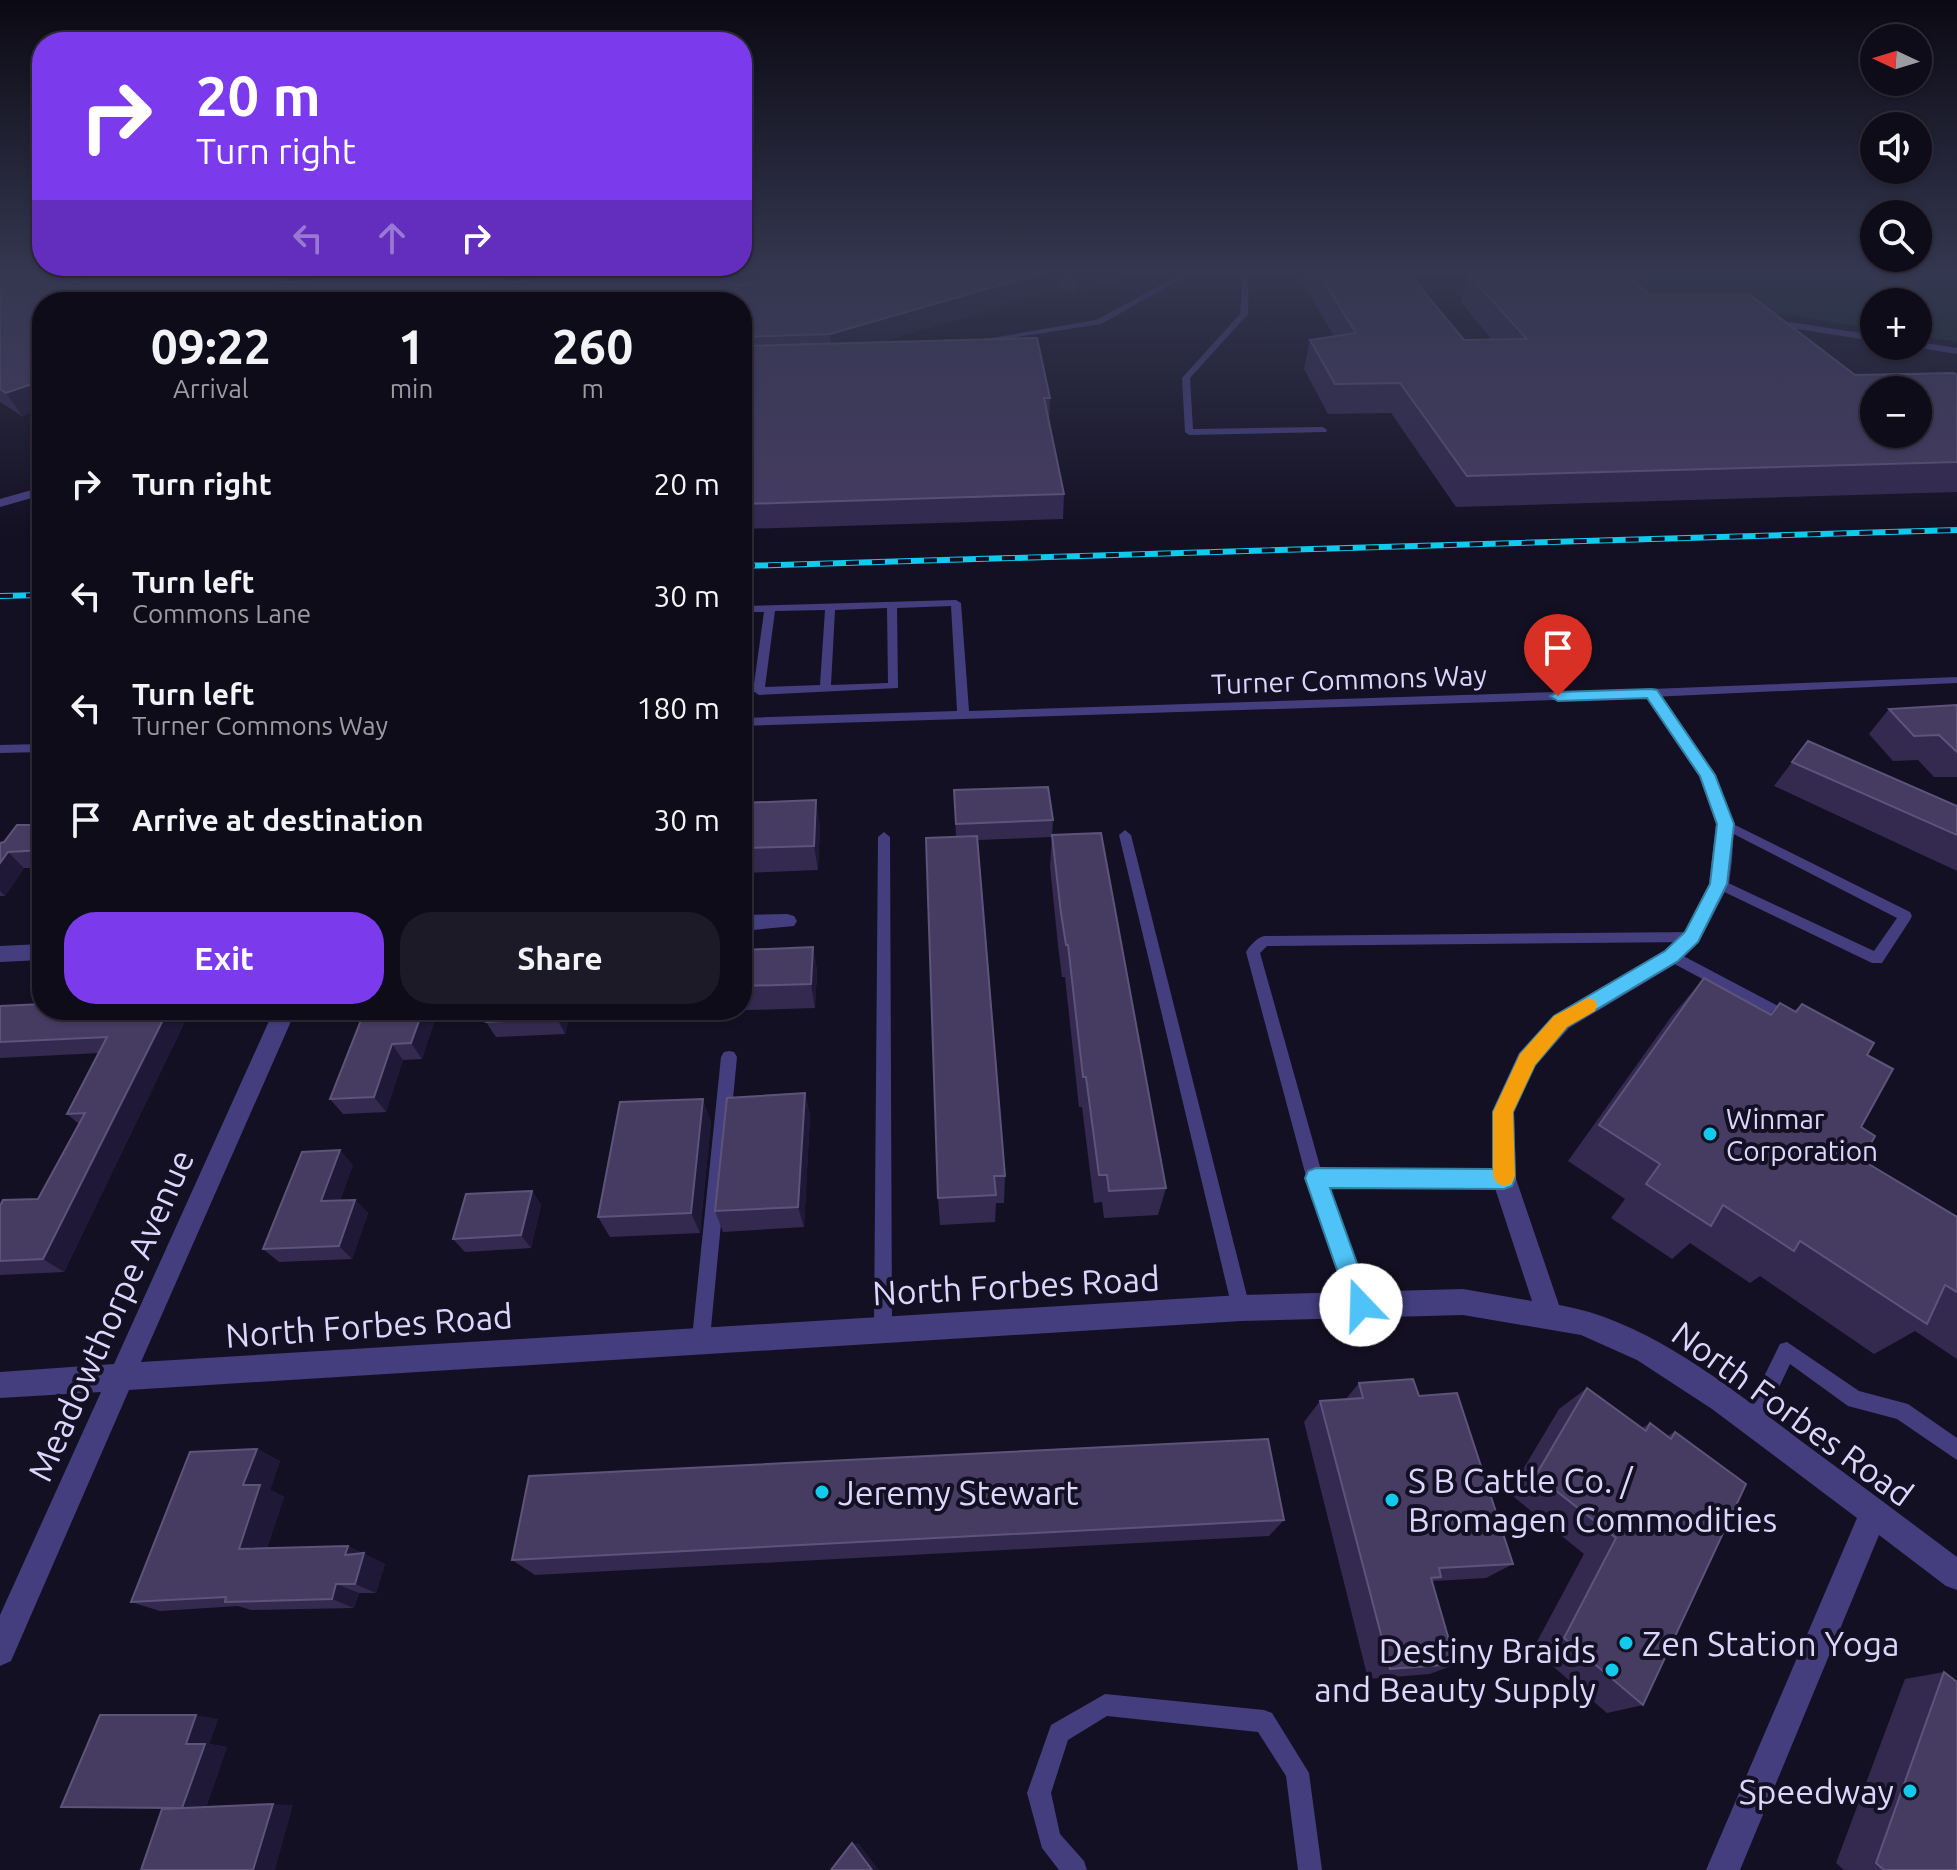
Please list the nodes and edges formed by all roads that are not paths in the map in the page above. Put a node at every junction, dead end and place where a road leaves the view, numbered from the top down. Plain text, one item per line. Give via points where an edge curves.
1 (1204, 358) edge
2 (1323, 430) dead end
3 (32, 493) edge
4 (0, 503) edge
5 (892, 605) junction
6 (830, 606) junction
7 (770, 608) junction
8 (752, 609) edge
9 (1957, 680) edge
10 (825, 689) junction
11 (1651, 693) junction
12 (963, 715) junction
13 (752, 722) edge
14 (32, 748) edge
15 (0, 749) edge
16 (1725, 824) junction
17 (1125, 835) dead end
18 (884, 837) dead end
19 (1719, 884) junction
20 (787, 921) dead end
21 (752, 923) edge
22 (1692, 937) junction
23 (32, 952) edge
24 (0, 954) edge
25 (1672, 956) junction
26 (281, 1020) edge
27 (1803, 1026) edge
28 (729, 1057) dead end
29 (1316, 1178) junction
30 (1504, 1179) junction
31 (1361, 1305) junction
32 (1241, 1308) junction
33 (1550, 1315) junction
34 (883, 1328) junction
35 (701, 1338) junction
36 (122, 1378) junction
37 (0, 1385) edge
38 (1752, 1422) junction
39 (1957, 1450) edge
40 (1873, 1515) junction
41 (1957, 1575) edge
42 (0, 1650) edge
43 (1075, 1870) edge
44 (1310, 1870) edge
45 (1723, 1870) edge

1 - 2 lane via 1186,378 1189,432
3 - 4 street
5 - 6 lane
5 - 10 lane via 894,686
5 - 12 lane via 956,603
6 - 7 lane
6 - 10 lane
7 - 8 lane
7 - 10 lane via 759,691
9 - 11 lane, Turner Commons Way
11 - 12 lane, Turner Commons Way
11 - 16 street via 1707,775
12 - 13 lane, Turner Commons Way
14 - 15 lane
16 - 19 street
16 - 19 lane via 1905,916 1877,959
17 - 32 lane
18 - 34 lane
19 - 22 street
20 - 21 street
22 - 25 street
22 - 29 lane via 1264,941 1253,952
23 - 24 street
25 - 27 lane
25 - 30 street via 1561,1022 1527,1060 1503,1112
26 - 36 street, Meadowthorpe Avenue
28 - 35 lane
29 - 30 lane
29 - 31 lane
30 - 33 street
31 - 32 street, North Forbes Road
31 - 33 street, North Forbes Road via 1463,1302
32 - 34 street, North Forbes Road
33 - 38 street, North Forbes Road via 1583,1322 1646,1351
34 - 35 street, North Forbes Road
35 - 36 street, North Forbes Road
36 - 37 street, North Forbes Road
36 - 42 street, Meadowthorpe Avenue
38 - 39 lane via 1787,1351 1855,1399 1901,1411
38 - 40 street, North Forbes Road
40 - 41 street, North Forbes Road
40 - 45 street
43 - 44 lane via 1050,1840 1039,1793 1059,1733 1105,1705 1264,1721 1297,1773

